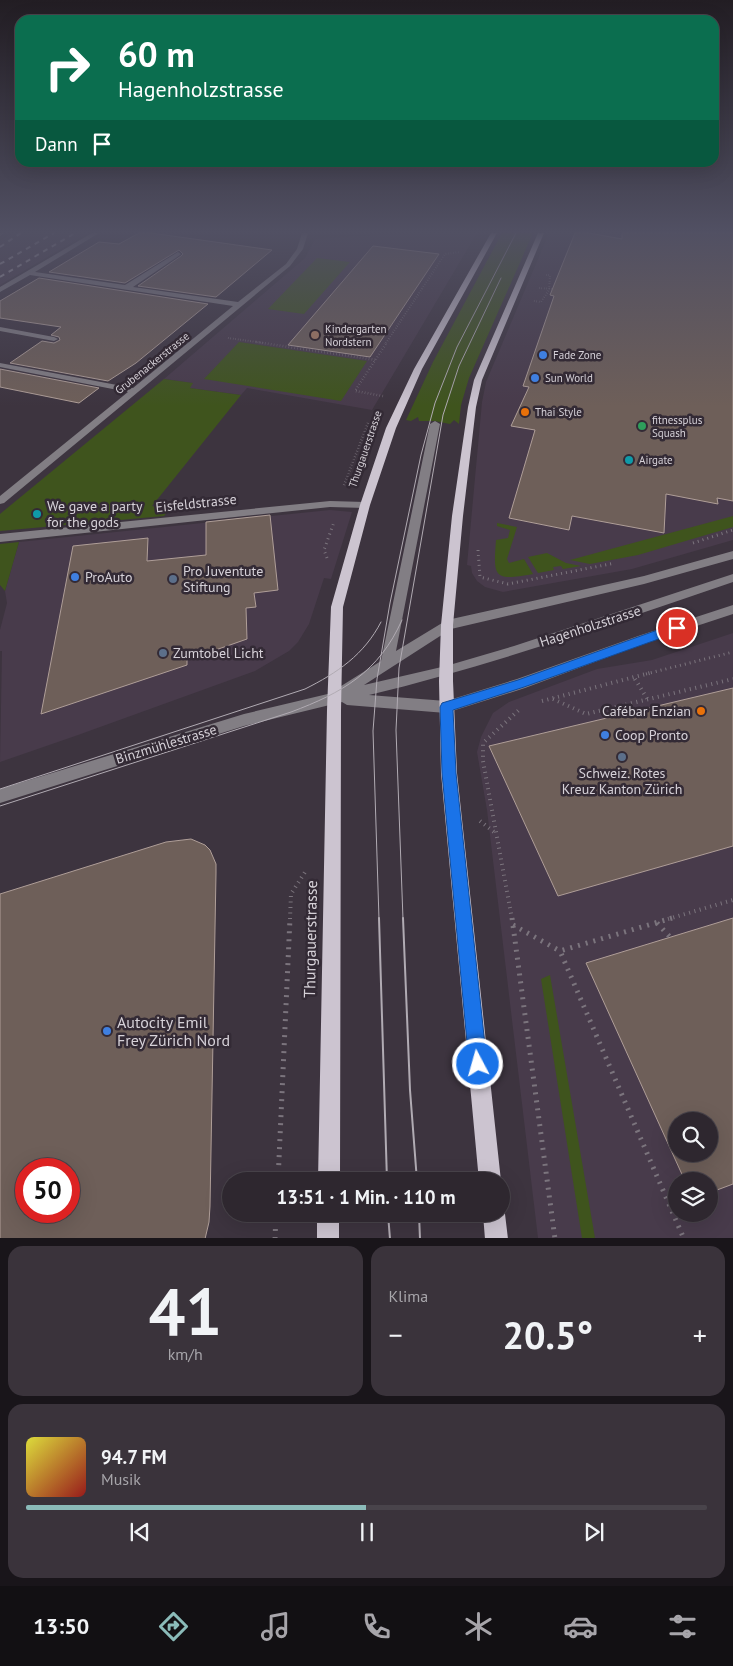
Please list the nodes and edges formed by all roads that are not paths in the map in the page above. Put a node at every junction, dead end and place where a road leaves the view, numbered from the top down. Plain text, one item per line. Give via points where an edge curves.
1 (145, 291) edge
2 (258, 291) edge
3 (462, 291) edge
4 (516, 291) edge
5 (241, 305) junction
6 (0, 329) edge
7 (54, 339) dead end
8 (0, 365) edge
9 (136, 391) junction
10 (435, 424) dead end
11 (0, 501) edge
12 (366, 505) junction
13 (0, 538) edge
14 (733, 555) edge
15 (733, 578) edge
16 (733, 609) edge
17 (447, 625) junction
18 (387, 664) junction
19 (446, 670) junction
20 (334, 698) junction
21 (446, 707) junction
22 (0, 796) edge
23 (328, 1172) edge
24 (489, 1172) edge
25 (328, 1222) edge
26 (495, 1222) edge
27 (328, 1238) edge
28 (497, 1238) edge

1 - 5 street
2 - 5 street, Grubenackerstrasse
3 - 12 main road, Thurgauerstrasse via 415,376 391,428
4 - 17 main road via 478,380 472,407
5 - 9 street, Grubenackerstrasse
6 - 7 street
8 - 9 street
9 - 11 street, Grubenackerstrasse
10 - 18 street
12 - 13 street, Eisfeldstrasse via 341,504
12 - 20 main road, Thurgauerstrasse via 337,607
14 - 17 street, Hagenholzstrasse via 644,580
15 - 19 street, Hagenholzstrasse via 543,642
16 - 21 street, Hagenholzstrasse
17 - 18 street
17 - 19 main road
18 - 20 street
19 - 20 street
19 - 21 main road
20 - 21 street
20 - 22 street, Binzmühlestrasse via 219,727
20 - 23 main road, Thurgauerstrasse
21 - 24 main road via 449,773
25 - 27 main road
26 - 28 main road

